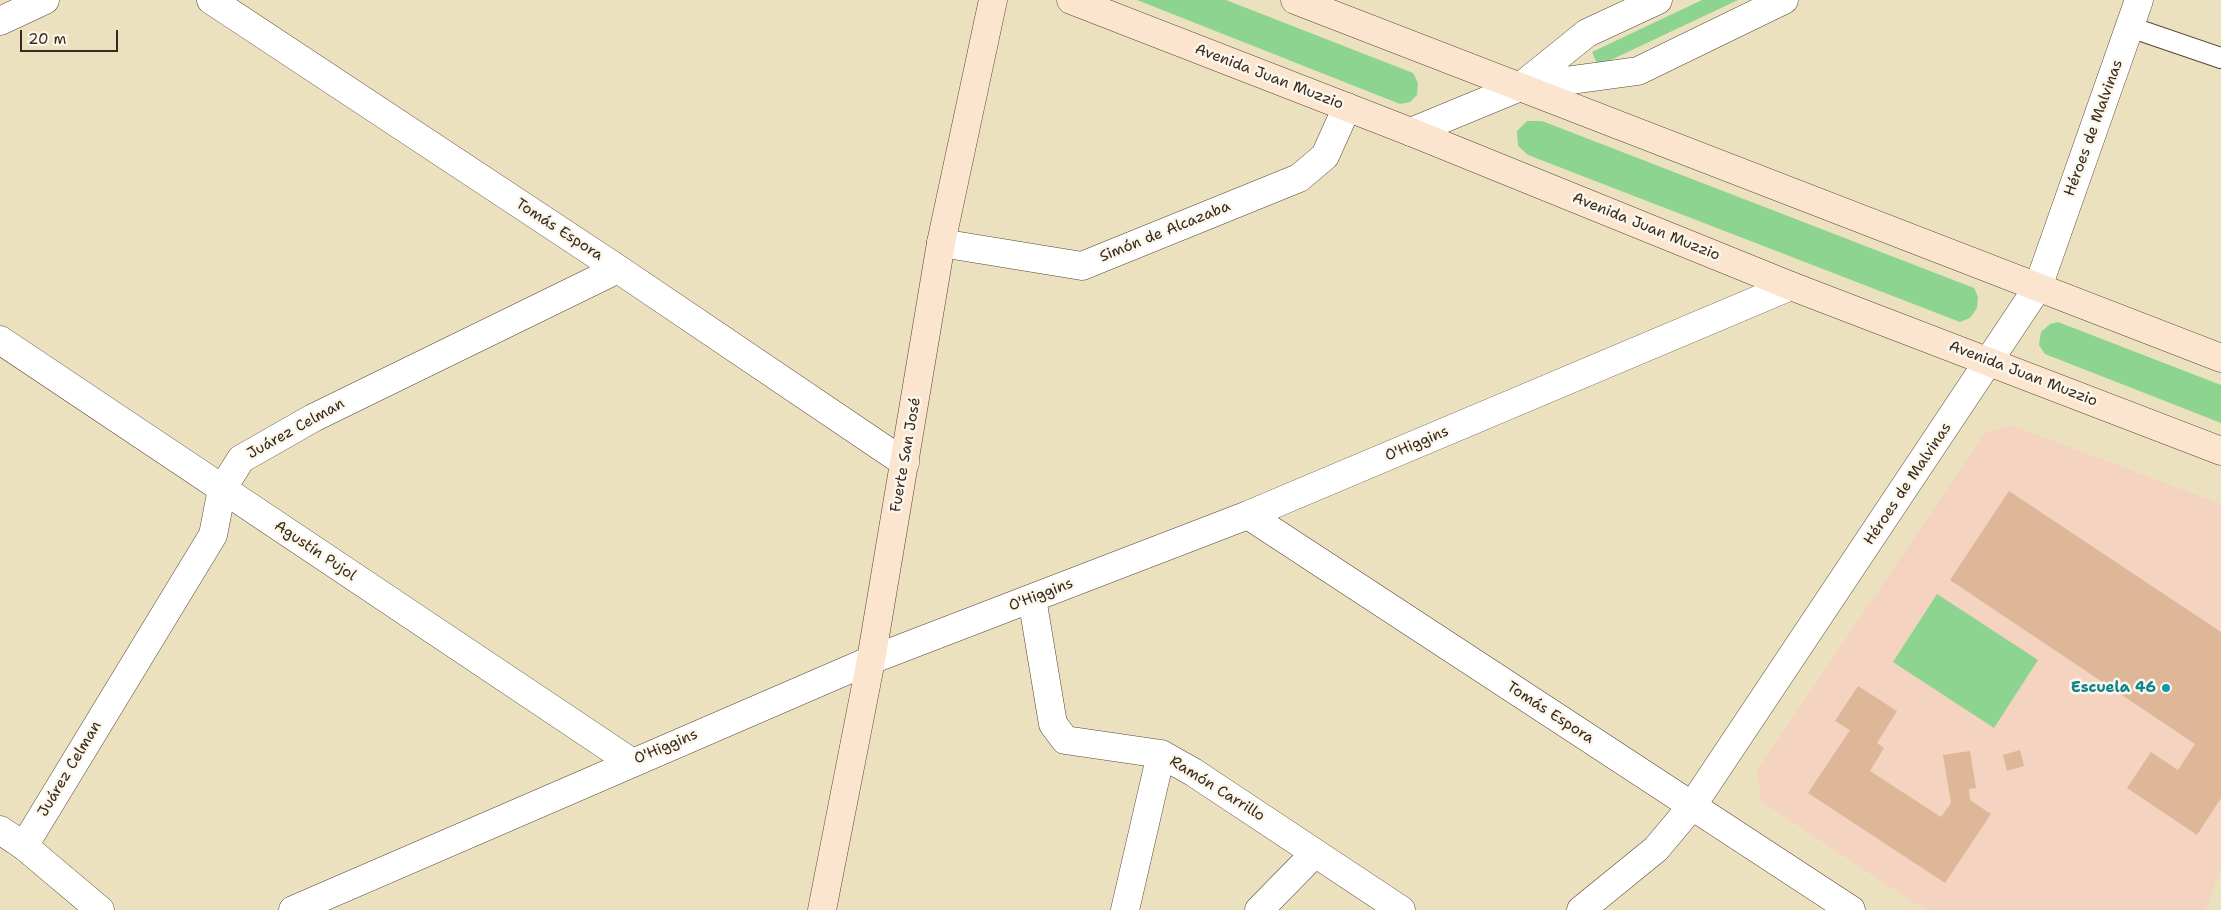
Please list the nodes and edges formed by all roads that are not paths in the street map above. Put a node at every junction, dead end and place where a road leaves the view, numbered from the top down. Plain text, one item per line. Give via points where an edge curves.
1 (45, 0) edge
2 (211, 0) edge
3 (994, 0) edge
4 (1071, 0) edge
5 (1295, 0) edge
6 (1658, 0) edge
7 (1784, 0) edge
8 (2139, 0) edge
9 (0, 22) edge
10 (2130, 27) junction
11 (2221, 58) edge
12 (1520, 87) junction
13 (1348, 107) junction
14 (1411, 132) junction
15 (941, 243) junction
16 (618, 269) junction
17 (1791, 286) junction
18 (2038, 287) junction
19 (0, 340) edge
20 (2221, 358) edge
21 (1990, 362) junction
22 (2221, 451) edge
23 (905, 463) junction
24 (222, 489) junction
25 (1248, 516) junction
26 (1032, 598) junction
27 (871, 660) junction
28 (1161, 754) junction
29 (631, 762) junction
30 (1692, 806) junction
31 (0, 830) edge
32 (24, 846) junction
33 (1315, 853) junction
34 (100, 910) edge
35 (293, 910) edge
36 (822, 910) edge
37 (1125, 910) edge
38 (1259, 910) edge
39 (1401, 910) edge
40 (1581, 910) edge
41 (1851, 910) edge

1 - 9 street
2 - 16 street, Tomás Espora
3 - 15 main road, Fuerte San José
4 - 13 main road, Avenida Juan Muzzio
5 - 12 main road
6 - 12 street via 1587,33
7 - 12 street via 1638,71
8 - 10 street, Héroes de Malvinas
10 - 11 lane
10 - 18 street, Héroes de Malvinas
12 - 14 street
12 - 18 main road
13 - 14 main road, Avenida Juan Muzzio
13 - 15 street, Simón de Alcazaba via 1325,156 1299,178 1082,266
14 - 17 main road, Avenida Juan Muzzio
15 - 23 main road, Fuerte San José
16 - 23 street, Tomás Espora
16 - 24 street, Juárez Celman via 314,418 241,459
17 - 21 main road, Avenida Juan Muzzio
17 - 25 street, O'Higgins
18 - 20 main road
18 - 21 street, Héroes de Malvinas
19 - 24 street, Agustín Pujol
21 - 22 main road, Avenida Juan Muzzio
21 - 30 street, Héroes de Malvinas
23 - 27 main road, Fuerte San José
24 - 29 street, Agustín Pujol
24 - 32 street, Juárez Celman via 213,536
25 - 26 street, O'Higgins
25 - 30 street, Tomás Espora
26 - 27 street, O'Higgins
26 - 28 street, Ramón Carrillo via 1053,724 1065,740
27 - 29 street, O'Higgins
27 - 36 main road, Fuerte San José
28 - 33 street, Ramón Carrillo
28 - 37 street
29 - 35 street, O'Higgins
30 - 40 street, Héroes de Malvinas via 1656,849
30 - 41 street, Tomás Espora
31 - 32 street
32 - 34 street
33 - 38 street
33 - 39 street, Ramón Carrillo

